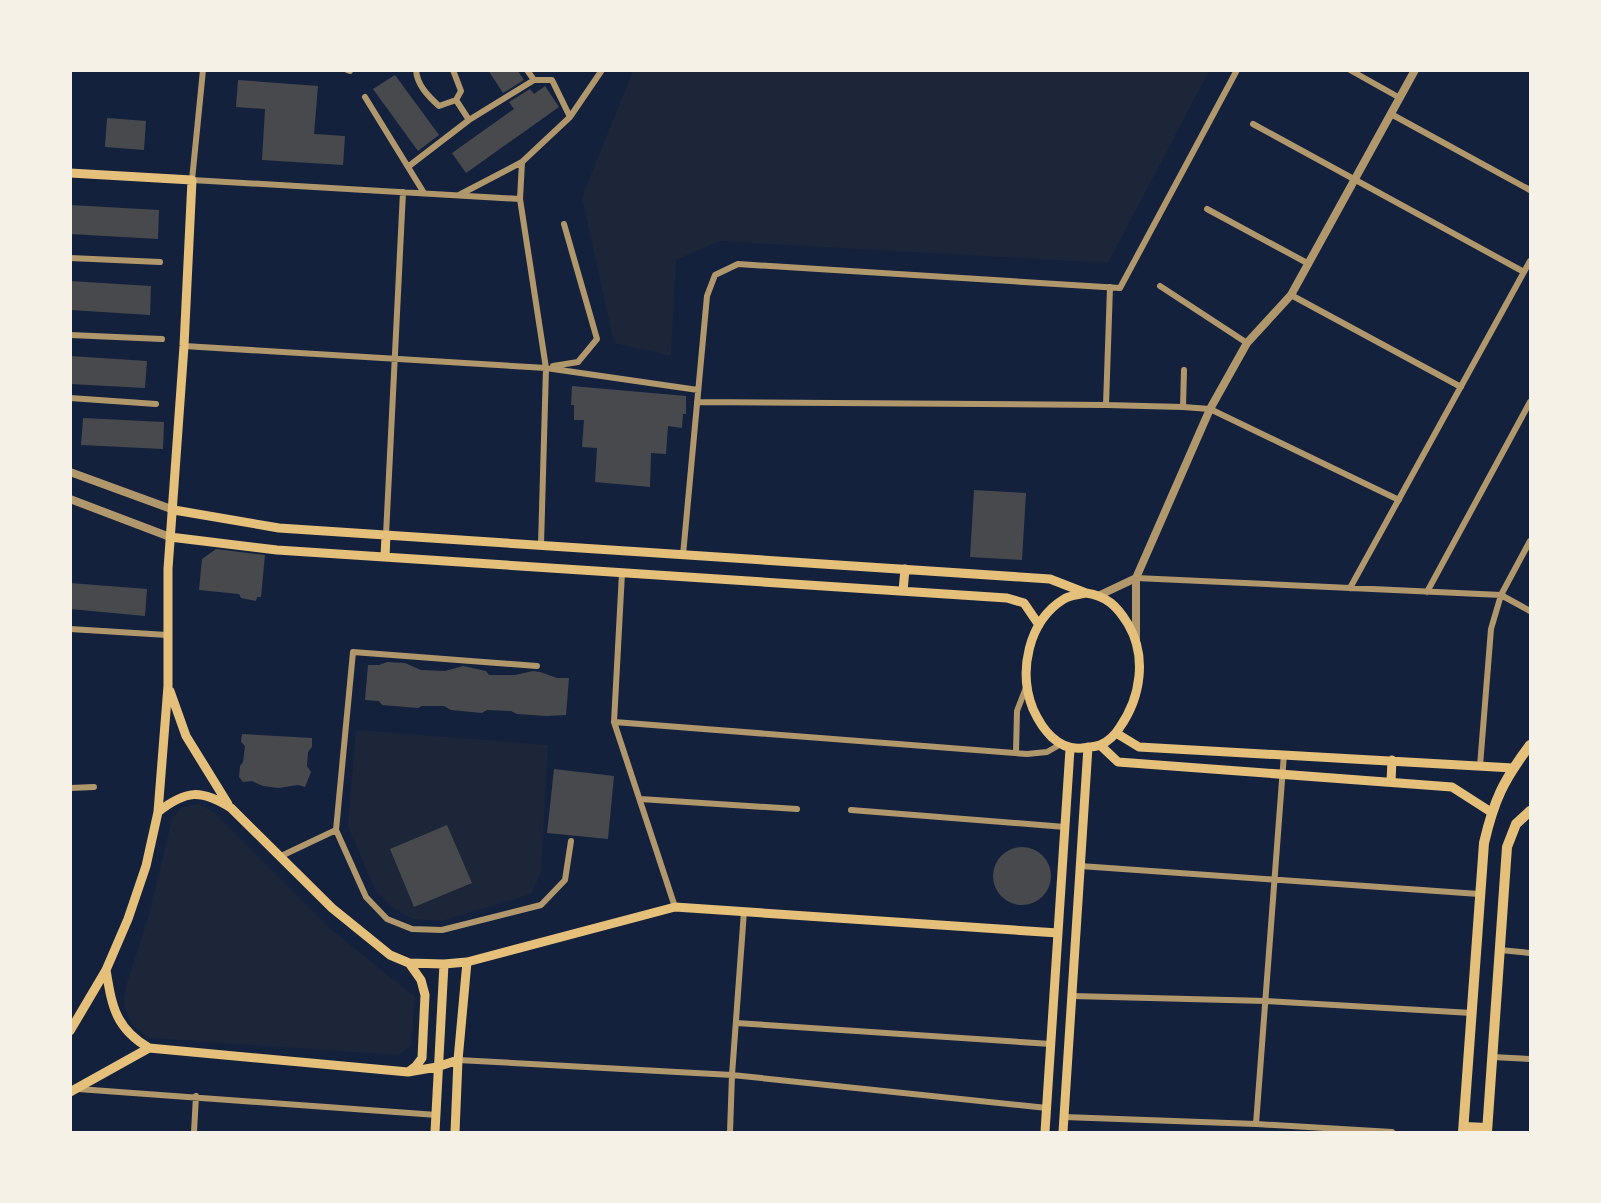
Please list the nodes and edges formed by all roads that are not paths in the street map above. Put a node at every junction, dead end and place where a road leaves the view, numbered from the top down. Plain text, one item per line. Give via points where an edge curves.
1 (203, 70) edge
2 (416, 70) edge
3 (453, 70) edge
4 (527, 70) edge
5 (602, 70) edge
6 (1237, 70) edge
7 (1350, 70) edge
8 (1415, 70) edge
9 (534, 80) junction
10 (365, 97) dead end
11 (1400, 98) junction
12 (456, 100) junction
13 (1391, 114) junction
14 (570, 117) junction
15 (469, 120) junction
16 (1253, 124) dead end
17 (522, 162) junction
18 (409, 166) junction
19 (70, 172) edge
20 (192, 180) junction
21 (1355, 180) junction
22 (1530, 190) edge
23 (403, 192) junction
24 (424, 193) junction
25 (458, 195) junction
26 (520, 199) junction
27 (1207, 209) dead end
28 (564, 224) dead end
29 (70, 258) edge
30 (1530, 261) edge
31 (160, 262) dead end
32 (1309, 264) junction
33 (1524, 272) junction
34 (1160, 286) dead end
35 (1110, 287) junction
36 (1292, 295) junction
37 (70, 334) edge
38 (162, 339) dead end
39 (1247, 343) junction
40 (184, 346) junction
41 (394, 359) junction
42 (546, 368) junction
43 (1184, 370) dead end
44 (1461, 387) junction
45 (698, 390) junction
46 (70, 398) edge
47 (697, 402) junction
48 (1530, 402) edge
49 (156, 404) dead end
50 (1106, 405) junction
51 (1183, 407) junction
52 (1210, 409) junction
53 (70, 472) edge
54 (70, 499) edge
55 (1399, 500) junction
56 (174, 510) junction
57 (387, 535) junction
58 (170, 537) junction
59 (1530, 541) edge
60 (541, 545) junction
61 (683, 555) junction
62 (385, 557) junction
63 (905, 569) junction
64 (622, 573) junction
65 (1136, 578) junction
66 (1350, 588) junction
67 (903, 591) junction
68 (1427, 592) junction
69 (1086, 593) junction
70 (1100, 595) junction
71 (1501, 595) junction
72 (1530, 611) edge
73 (1039, 625) junction
74 (70, 629) edge
75 (167, 635) junction
76 (1136, 643) junction
77 (537, 666) dead end
78 (1027, 684) junction
79 (168, 686) junction
80 (614, 722) junction
81 (1116, 733) junction
82 (1060, 744) junction
83 (1100, 745) junction
84 (1530, 745) edge
85 (1088, 747) junction
86 (1070, 749) junction
87 (1016, 752) junction
88 (1284, 754) junction
89 (1392, 760) junction
90 (1480, 766) junction
91 (1513, 768) junction
92 (1282, 776) junction
93 (1391, 782) junction
94 (94, 787) dead end
95 (70, 788) edge
96 (640, 799) junction
97 (231, 808) junction
98 (797, 808) dead end
99 (851, 810) dead end
100 (1530, 811) edge
101 (159, 812) junction
102 (1491, 812) junction
103 (1065, 827) junction
104 (336, 830) junction
105 (571, 841) dead end
106 (279, 857) junction
107 (1080, 866) junction
108 (1274, 879) junction
109 (1479, 894) junction
110 (675, 907) junction
111 (744, 911) junction
112 (1058, 933) junction
113 (1500, 950) junction
114 (1530, 953) edge
115 (467, 962) junction
116 (409, 963) junction
117 (444, 964) junction
118 (106, 970) junction
119 (1072, 996) junction
120 (1266, 1001) junction
121 (1472, 1013) junction
122 (736, 1023) junction
123 (70, 1031) edge
124 (1051, 1044) junction
125 (149, 1048) junction
126 (1492, 1056) junction
127 (1530, 1059) edge
128 (458, 1060) junction
129 (437, 1067) junction
130 (408, 1072) junction
131 (732, 1075) junction
132 (73, 1090) edge
133 (196, 1096) junction
134 (1047, 1108) junction
135 (436, 1115) junction
136 (1064, 1117) junction
137 (1256, 1124) junction
138 (1463, 1130) edge
139 (1487, 1130) edge
140 (194, 1132) edge
141 (435, 1132) edge
142 (454, 1132) edge
143 (730, 1132) edge
144 (1045, 1132) edge
145 (1063, 1132) edge
146 (1392, 1132) edge

1 - 20 street
2 - 12 street via 416,78 439,106
3 - 12 street via 461,91
4 - 9 street
5 - 14 street
6 - 35 street via 1120,288
7 - 11 street
8 - 11 street
9 - 14 street via 552,80
9 - 15 street
10 - 18 street
11 - 13 street
12 - 15 street
13 - 21 street
13 - 22 street
14 - 17 street
15 - 18 street
16 - 21 street
17 - 25 street
17 - 26 street
18 - 24 street
19 - 20 main road
20 - 23 street
20 - 40 main road
21 - 32 street
21 - 33 street
23 - 24 street
23 - 41 street
24 - 25 street
25 - 26 street
26 - 42 street
27 - 32 street
28 - 42 street via 597,339 578,362
29 - 31 street
30 - 33 street
32 - 36 street
33 - 44 street
34 - 39 street
35 - 45 street via 738,264 715,275 707,296
35 - 50 street
36 - 39 street
36 - 44 street
37 - 38 street
39 - 52 street
40 - 41 street
40 - 56 main road
41 - 42 street
41 - 57 street
42 - 45 street
42 - 60 street
43 - 51 street
44 - 55 street
45 - 47 street
46 - 49 street
47 - 50 street
47 - 61 street
48 - 68 street
50 - 51 street
51 - 52 street
52 - 55 street
52 - 65 street
53 - 56 street
54 - 58 street
55 - 66 street
56 - 57 main road via 279,528
56 - 58 main road
57 - 60 main road
57 - 62 main road
58 - 62 main road via 277,550
58 - 75 main road
59 - 71 street
60 - 61 main road
61 - 63 main road
62 - 64 main road
63 - 67 main road
63 - 69 main road via 1050,579
64 - 67 main road
64 - 80 street
65 - 66 street
65 - 70 street
65 - 76 street
66 - 68 street
67 - 73 main road via 1007,598 1024,603
68 - 71 street
69 - 70 main road
69 - 73 main road via 1066,597 1050,609
70 - 76 main road via 1120,612
71 - 72 street
71 - 90 street via 1491,630
73 - 78 main road via 1028,655
74 - 75 street
75 - 79 main road
76 - 81 main road via 1138,688
77 - 104 street via 353,652
78 - 82 main road via 1036,715
78 - 87 street via 1017,711
79 - 97 main road via 186,736
79 - 101 main road
80 - 87 street
80 - 96 street
81 - 83 main road
81 - 88 main road via 1139,747
82 - 86 main road
82 - 87 street via 1039,754
83 - 85 main road
83 - 92 main road via 1118,762
84 - 91 main road
85 - 86 main road
85 - 107 main road
86 - 103 main road
88 - 89 main road
88 - 92 street
89 - 90 main road
89 - 93 main road
90 - 91 main road
91 - 102 main road
92 - 93 main road
92 - 108 street
93 - 102 main road via 1452,787
94 - 95 street
96 - 98 street
96 - 110 street
97 - 101 main road via 214,797 194,794 174,799
97 - 106 main road
99 - 103 street
100 - 113 main road via 1516,824 1507,847
101 - 118 main road via 139,887
102 - 109 main road
103 - 112 main road
104 - 105 street via 366,897 387,919 412,929 442,930 541,905 565,880
104 - 106 street
106 - 116 main road via 332,908 390,955
107 - 108 street
107 - 119 main road
108 - 109 street
108 - 120 street
109 - 121 main road
110 - 111 main road
110 - 115 main road
111 - 112 main road
111 - 122 street
112 - 124 main road
113 - 114 street
113 - 126 main road
115 - 117 main road
115 - 128 main road
116 - 117 main road
116 - 130 main road via 421,980 425,995 422,1058
117 - 129 main road
118 - 123 main road
118 - 125 main road via 111,1002 120,1023 136,1041
119 - 120 street
119 - 136 main road
120 - 121 street
120 - 137 street
121 - 138 main road
122 - 124 street
122 - 131 street
124 - 134 main road
125 - 130 main road
125 - 132 main road
126 - 127 street
126 - 139 main road
128 - 129 main road
128 - 131 street
128 - 142 main road
129 - 130 main road
129 - 135 main road
131 - 134 street
131 - 143 street
132 - 133 street
133 - 135 street
133 - 140 street
134 - 144 main road
135 - 141 main road
136 - 137 street
136 - 145 main road
137 - 146 street
138 - 139 main road

